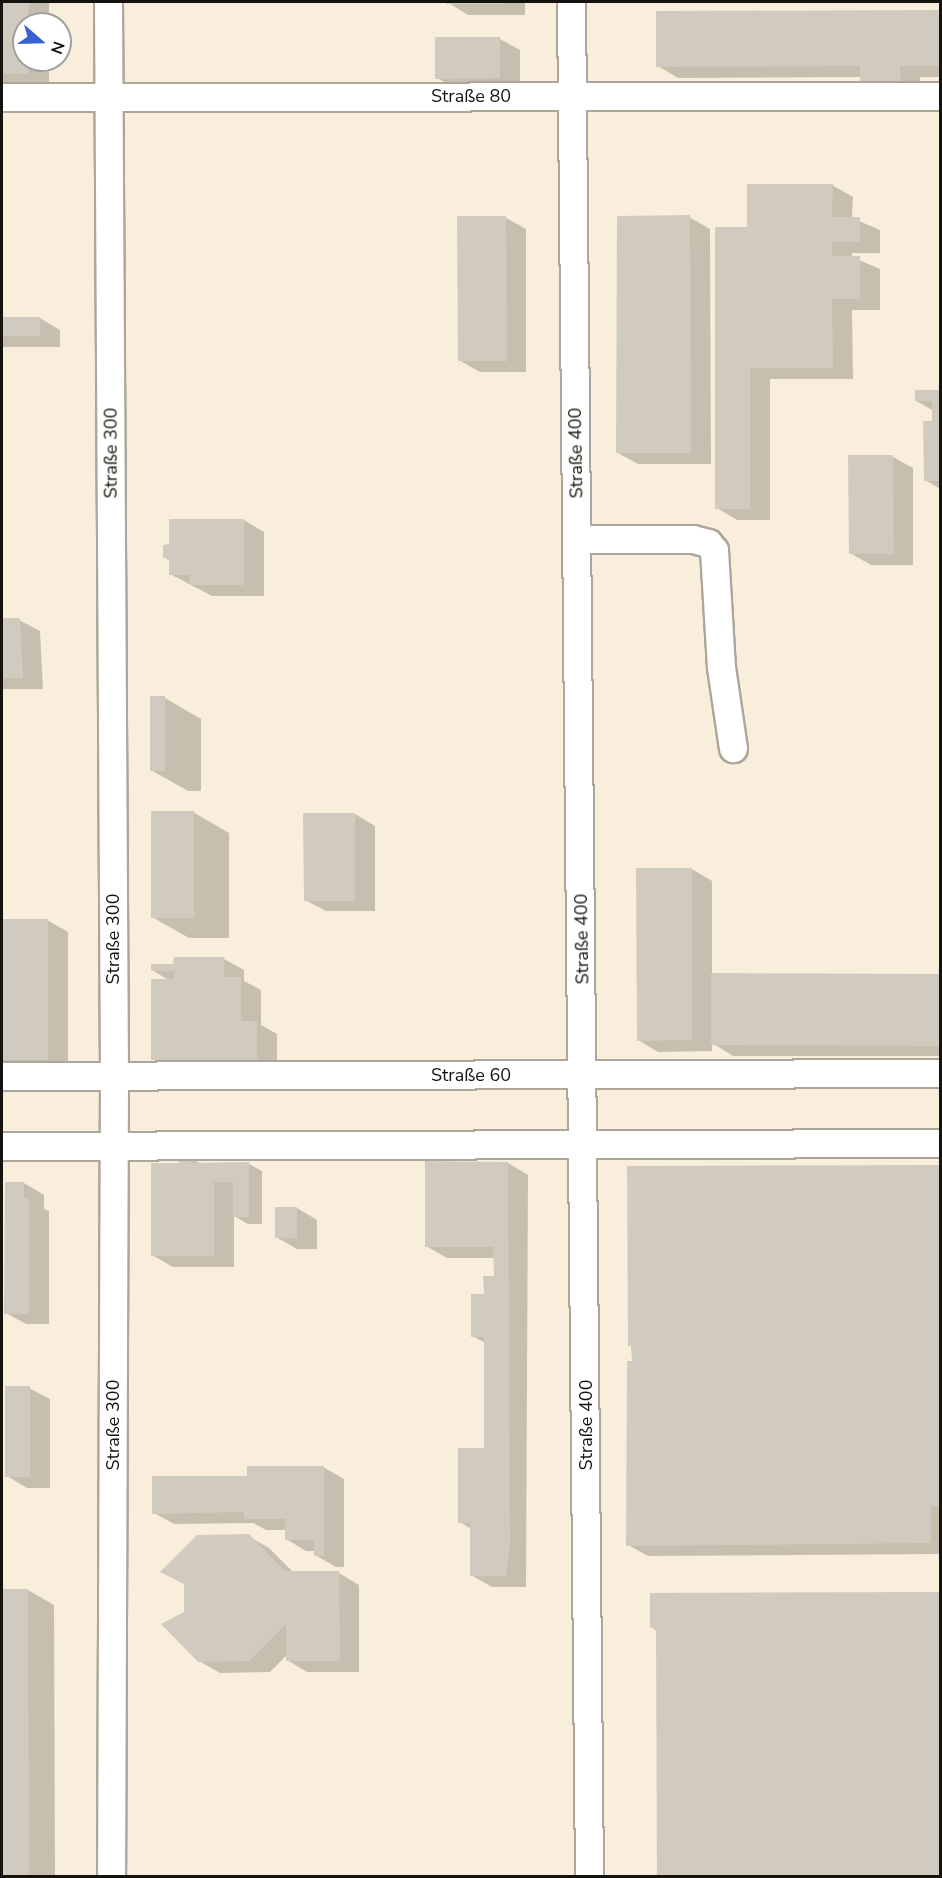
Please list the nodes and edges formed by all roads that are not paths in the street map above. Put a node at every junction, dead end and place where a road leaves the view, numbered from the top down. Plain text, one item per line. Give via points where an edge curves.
1 (108, 2) edge
2 (571, 2) edge
3 (571, 96) junction
4 (940, 96) edge
5 (2, 97) edge
6 (109, 97) junction
7 (577, 539) junction
8 (733, 748) dead end
9 (940, 1073) edge
10 (584, 1075) junction
11 (2, 1076) edge
12 (114, 1076) junction
13 (584, 1143) junction
14 (940, 1143) edge
15 (2, 1146) edge
16 (114, 1146) junction
17 (111, 1876) edge
18 (589, 1876) edge

1 - 6 street, Straße 300
2 - 3 street, Straße 400
3 - 4 street, Straße 80
3 - 6 street, Straße 80
3 - 7 street, Straße 400
5 - 6 street, Straße 80
6 - 12 street, Straße 300
7 - 8 street via 693,539 708,543 714,550 721,667
7 - 10 street, Straße 400
9 - 10 street, Straße 60
10 - 12 street, Straße 60
10 - 13 street, Straße 400
11 - 12 street, Straße 60
12 - 16 street, Straße 300
13 - 14 street
13 - 16 street
13 - 18 street, Straße 400
15 - 16 street
16 - 17 street, Straße 300

